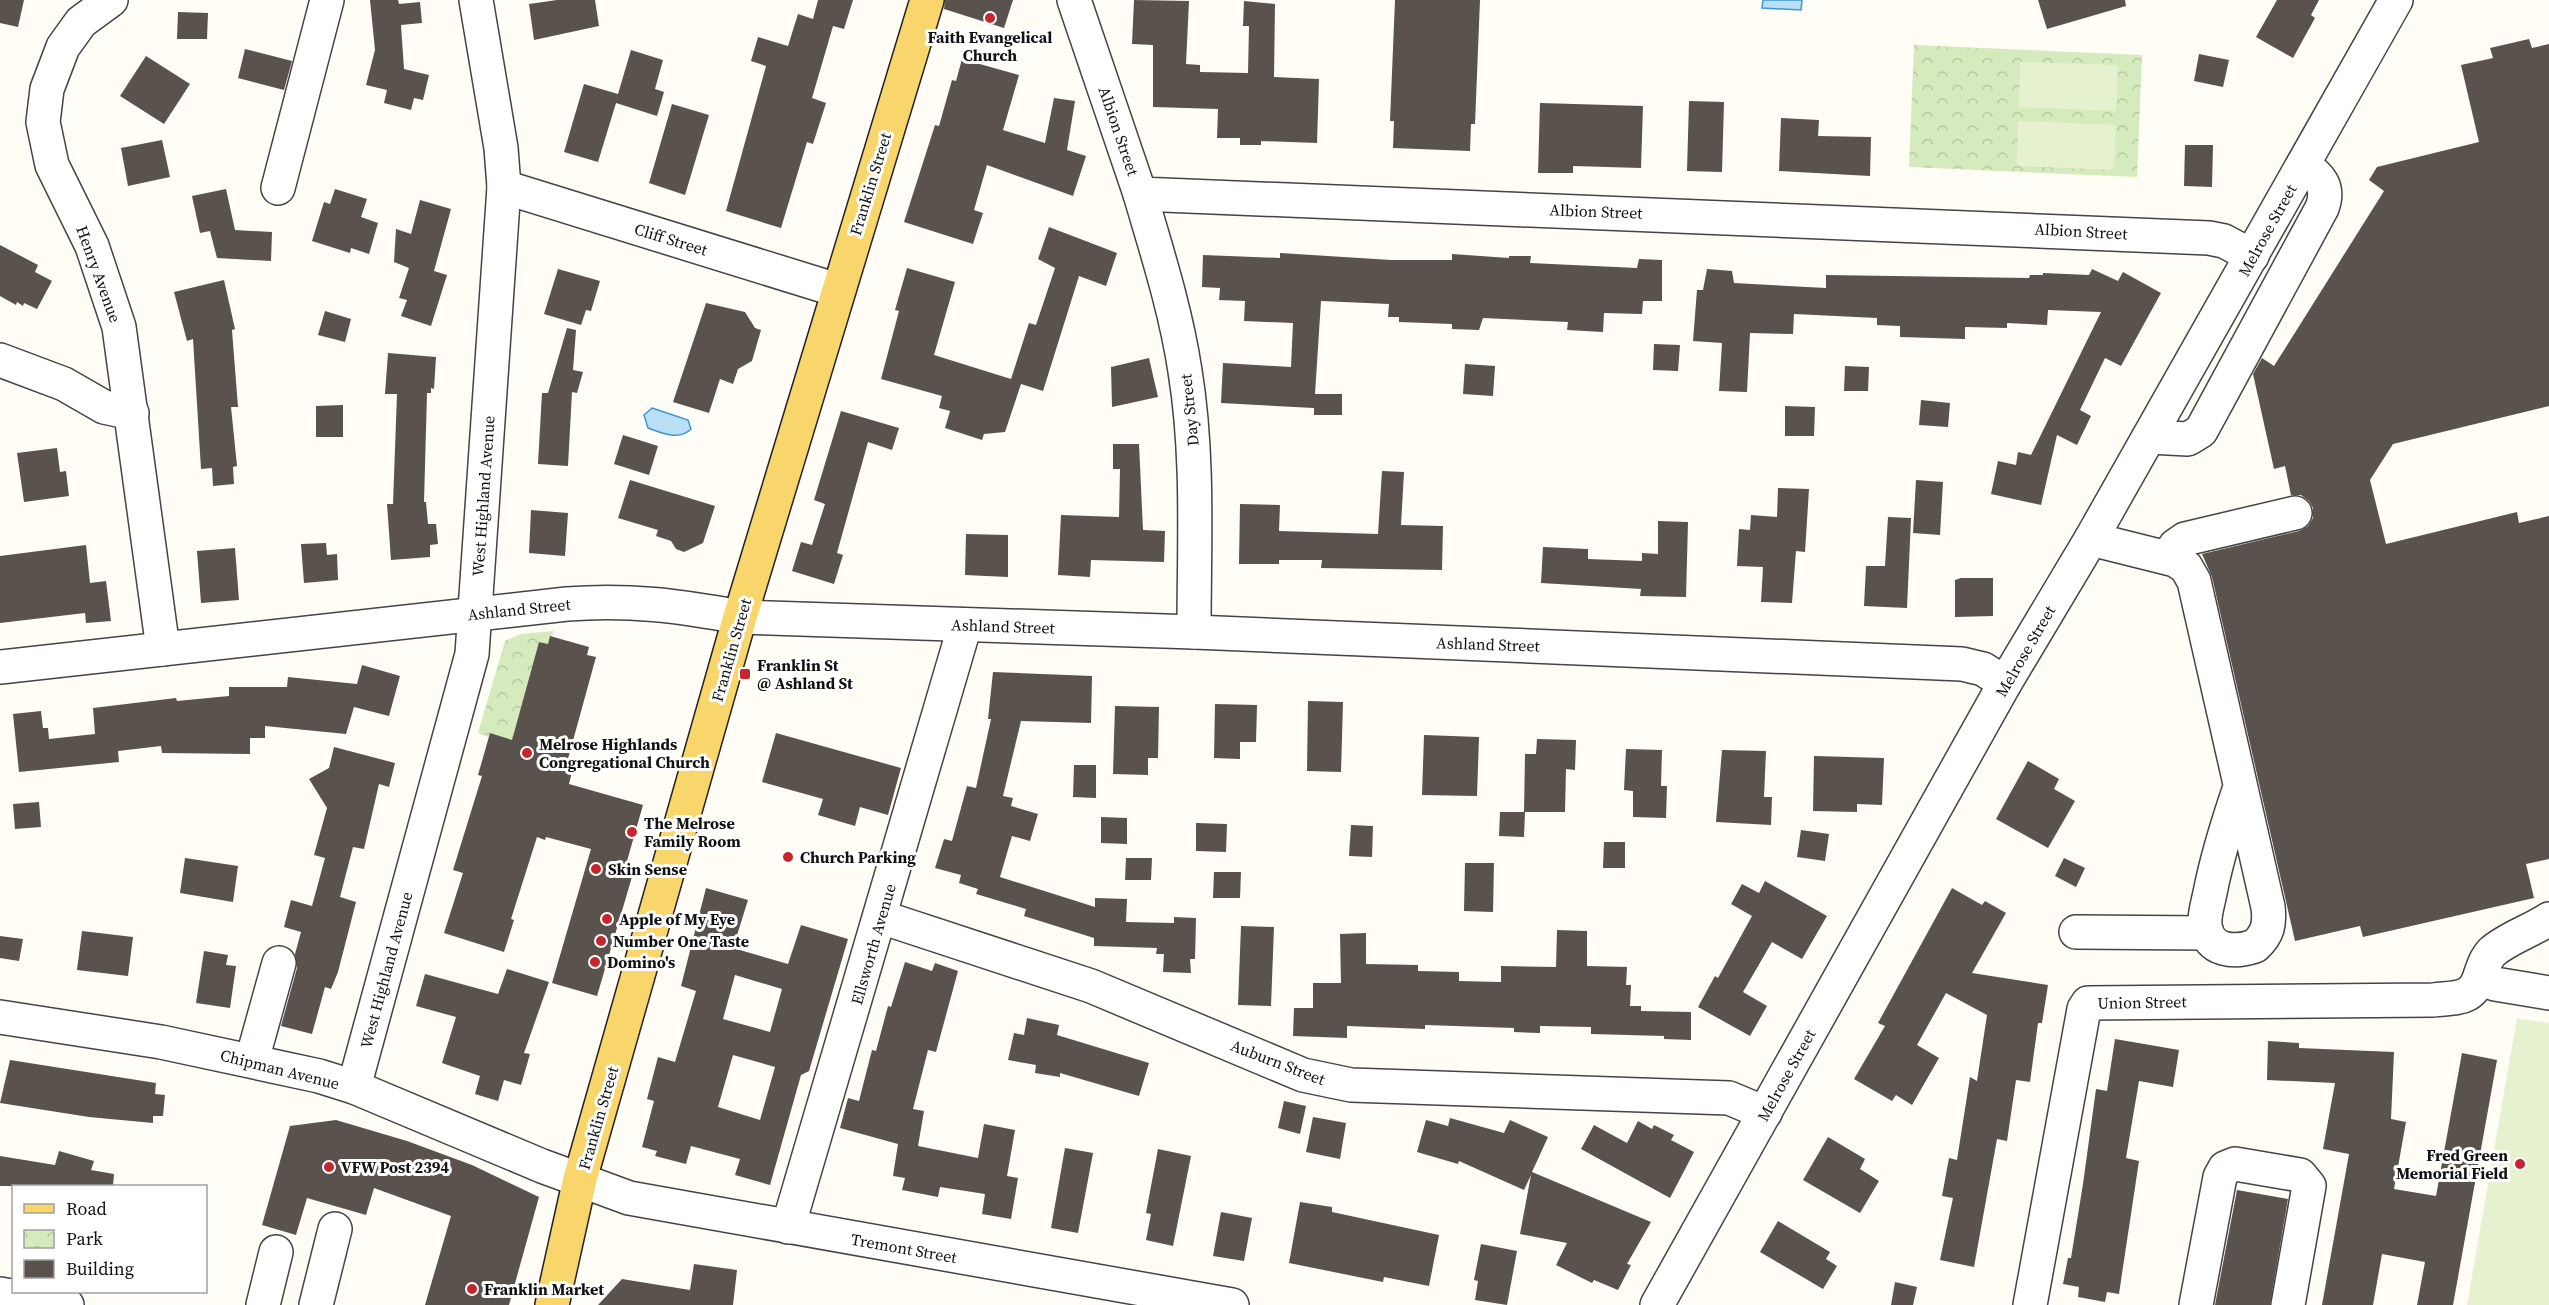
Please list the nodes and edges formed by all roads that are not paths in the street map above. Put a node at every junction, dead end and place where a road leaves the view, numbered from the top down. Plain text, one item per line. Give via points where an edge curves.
1 (111, 0) edge
2 (327, 0) edge
3 (476, 0) edge
4 (927, 0) edge
5 (1074, 0) edge
6 (2397, 0) edge
7 (2303, 165) junction
8 (504, 187) junction
9 (278, 188) dead end
10 (1140, 194) junction
11 (2252, 256) junction
12 (837, 290) junction
13 (0, 360) edge
14 (132, 413) junction
15 (2149, 437) junction
16 (2295, 513) dead end
17 (2091, 539) junction
18 (2169, 558) junction
19 (474, 614) junction
20 (740, 617) junction
21 (965, 625) junction
22 (1194, 632) junction
23 (163, 649) junction
24 (0, 667) edge
25 (2005, 683) junction
26 (2240, 787) junction
27 (881, 917) junction
28 (2549, 919) edge
29 (2076, 932) dead end
30 (2207, 933) junction
31 (279, 963) dead end
32 (2480, 977) junction
33 (2549, 993) edge
34 (0, 1017) edge
35 (252, 1060) junction
36 (354, 1087) junction
37 (1765, 1113) junction
38 (580, 1179) junction
39 (788, 1227) junction
40 (335, 1229) dead end
41 (276, 1252) dead end
42 (0, 1294) edge
43 (67, 1305) edge
44 (263, 1305) edge
45 (316, 1305) edge
46 (552, 1305) edge
47 (1232, 1305) edge
48 (1657, 1305) edge
49 (2030, 1305) edge
50 (2196, 1305) edge
51 (2288, 1305) edge

1 - 14 street, Henry Avenue via 81,22 63,47 47,89 43,122 52,165 107,285 119,327
2 - 9 street
3 - 8 street, West Highland Avenue
4 - 12 main road, Franklin Street
5 - 10 street, Albion Street
6 - 7 street, Melrose Street
7 - 11 street, Melrose Street
7 - 15 street via 2316,173 2325,187 2322,208 2201,431 2188,439
8 - 12 street, Cliff Street
8 - 19 street, West Highland Avenue
10 - 11 street, Albion Street via 2208,238 2224,241
10 - 22 street, Day Street via 1173,308 1188,390 1194,480
11 - 15 street, Melrose Street
12 - 20 main road, Franklin Street
13 - 14 street via 64,384 104,407
14 - 23 street, Henry Avenue
15 - 17 street, Melrose Street
16 - 18 street via 2185,539 2175,546
17 - 18 street
17 - 25 street, Melrose Street
18 - 26 street via 2183,565 2194,581
19 - 20 street, Ashland Street via 627,600
19 - 23 street, Ashland Street
19 - 36 street, West Highland Avenue via 471,658
20 - 21 street, Ashland Street
20 - 38 main road, Franklin Street
21 - 22 street, Ashland Street
21 - 27 street, Ellsworth Avenue
22 - 25 street, Ashland Street via 1967,664
23 - 24 street, Ashland Street
25 - 37 street, Melrose Street
26 - 30 street via 2216,860 2205,917
26 - 30 street via 2268,907 2268,929 2255,946 2235,950 2217,946
27 - 37 street, Auburn Street via 1091,986 1326,1082 1729,1098
27 - 39 street, Ellsworth Avenue
28 - 32 street via 2494,951 2484,963
29 - 30 street
31 - 35 street
32 - 33 street via 2495,984
32 - 49 street, Union Street via 2469,994 2433,1000 2088,1003
34 - 35 street, Chipman Avenue
35 - 36 street, Chipman Avenue
36 - 38 street, Chipman Avenue
37 - 48 street, Melrose Street
38 - 39 street, Tremont Street via 634,1199
38 - 46 main road, Franklin Street
39 - 47 street, Tremont Street
40 - 45 street
41 - 44 street
42 - 43 street
50 - 51 street via 2220,1177 2225,1168 2235,1164 2296,1174 2309,1186

